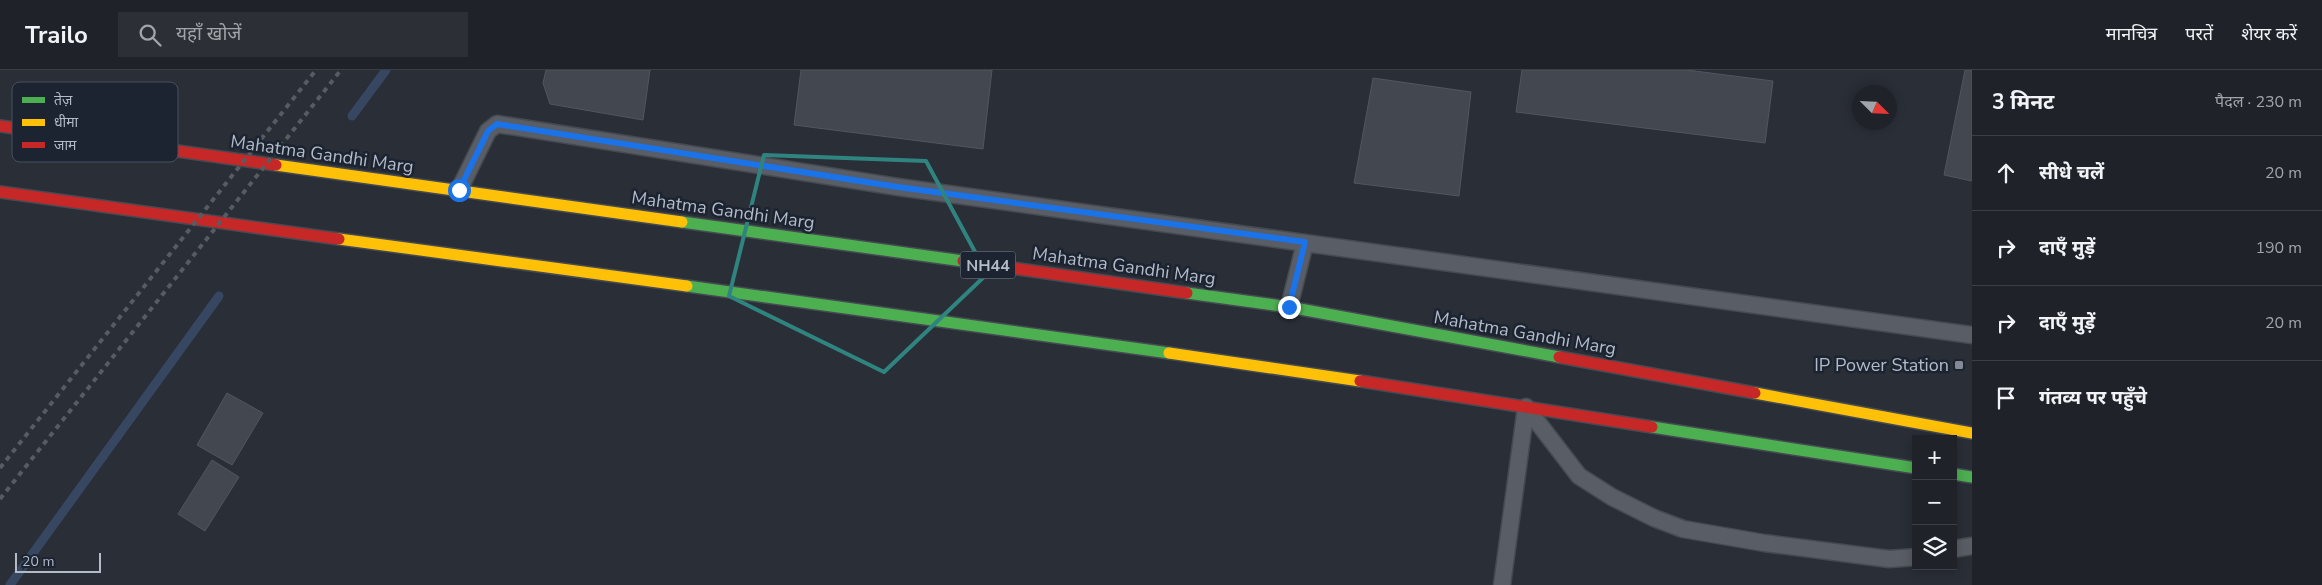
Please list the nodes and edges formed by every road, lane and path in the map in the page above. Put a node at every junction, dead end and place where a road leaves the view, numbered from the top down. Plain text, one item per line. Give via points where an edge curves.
1 (178, 151) edge
2 (459, 190) junction
3 (0, 192) edge
4 (1305, 242) junction
5 (1289, 307) junction
6 (1972, 334) edge
7 (1526, 407) junction
8 (1972, 433) edge
9 (1912, 467) edge
10 (1957, 475) edge
11 (1972, 477) edge
12 (1972, 546) edge
13 (1957, 548) edge
14 (1912, 557) edge
15 (1502, 585) edge

1 - 2 highway, Mahatma Gandhi Marg / NH44
2 - 4 lane via 488,131 497,124 898,187
2 - 5 highway, Mahatma Gandhi Marg / NH44
3 - 7 highway via 1244,363
4 - 5 lane
4 - 6 lane
5 - 8 highway, Mahatma Gandhi Marg / NH44
7 - 9 highway
7 - 14 lane via 1579,476 1612,497 1669,524 1783,546 1889,560
7 - 15 lane
10 - 11 highway
12 - 13 lane

